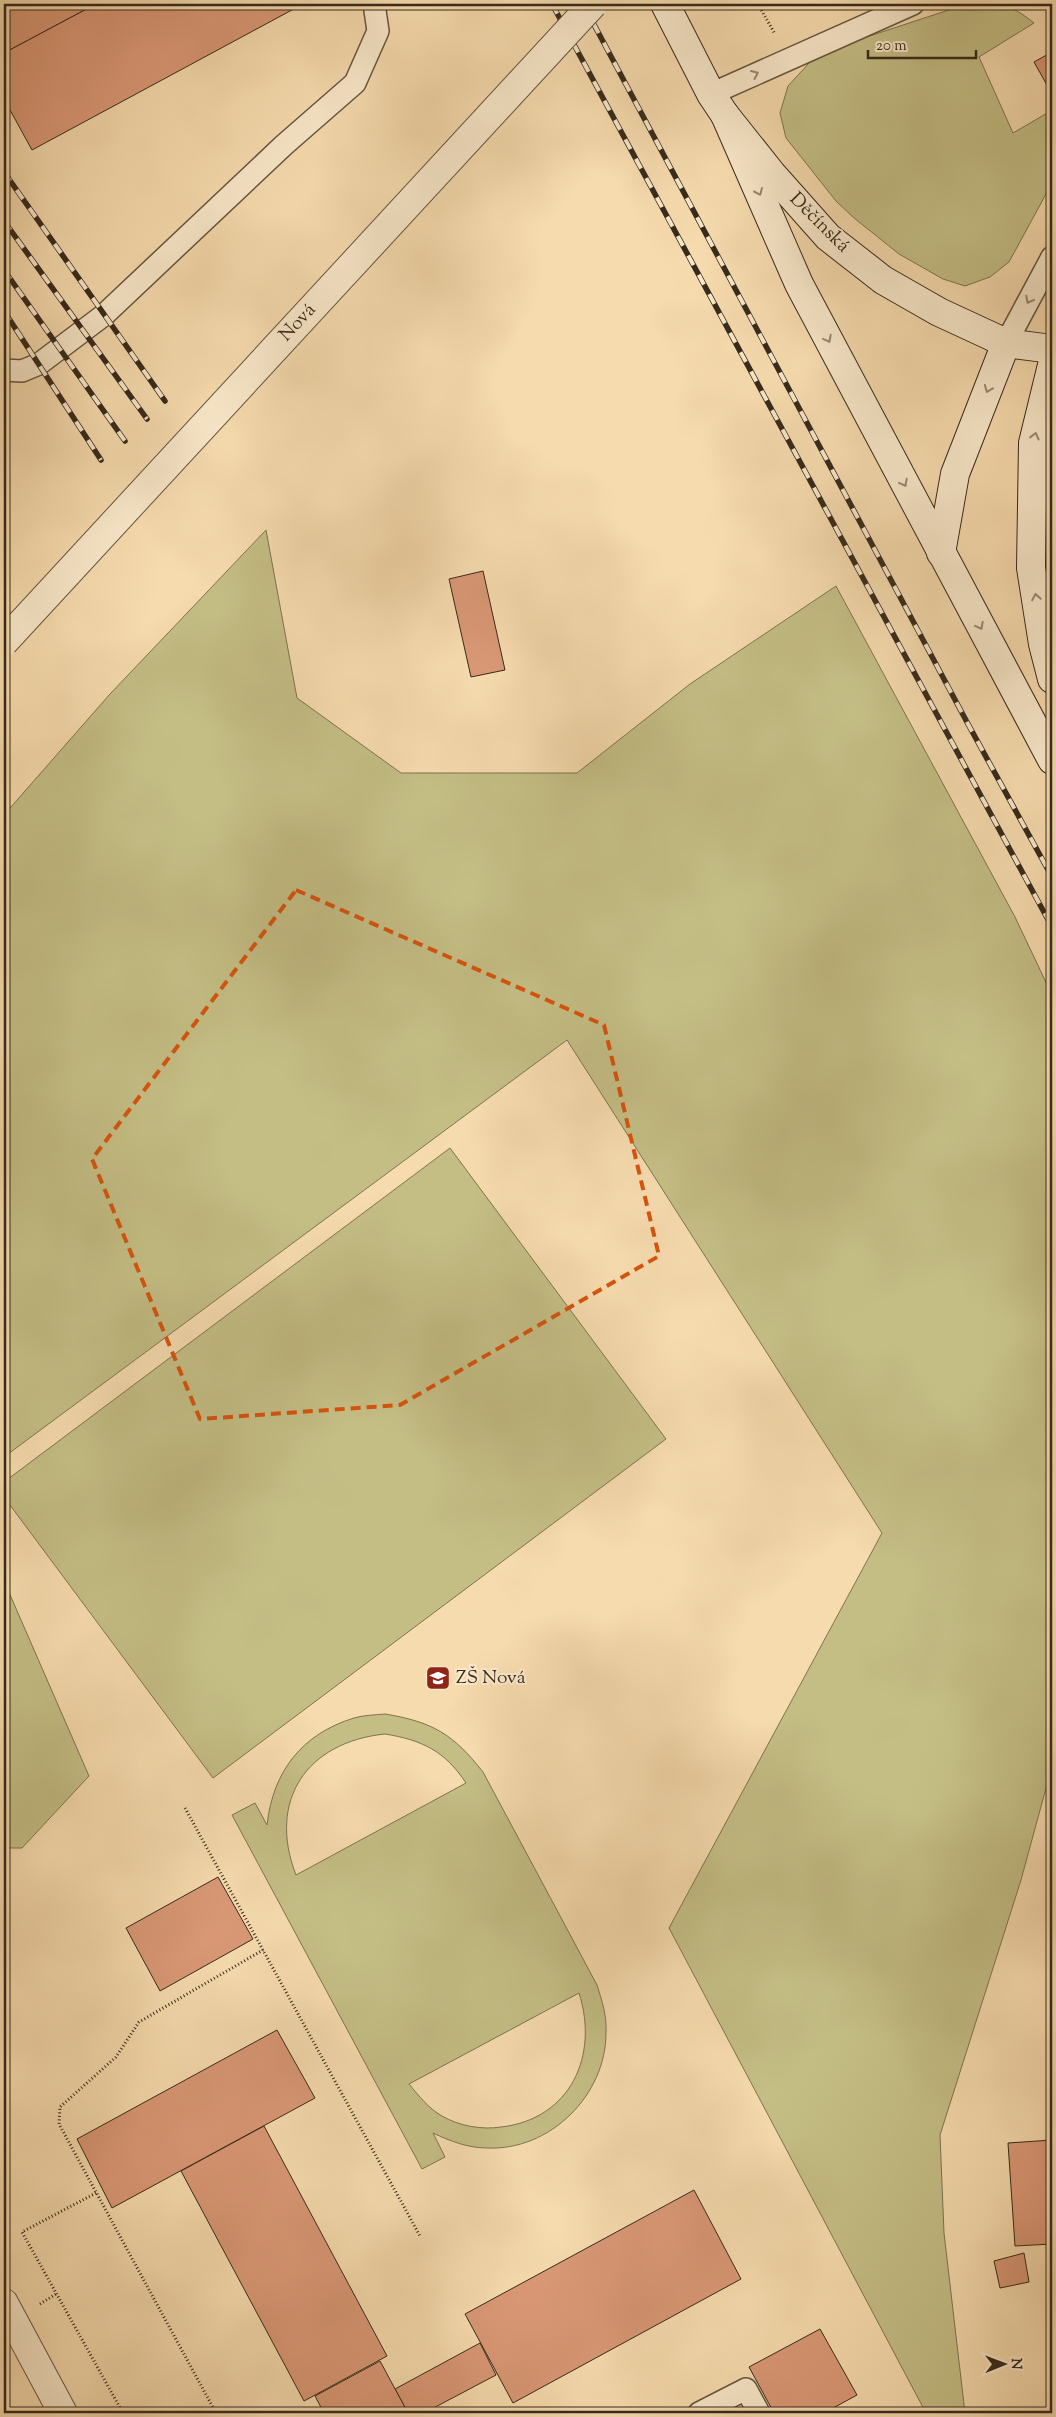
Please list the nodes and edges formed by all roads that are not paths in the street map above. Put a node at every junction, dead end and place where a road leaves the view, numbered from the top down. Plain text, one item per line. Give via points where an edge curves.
1 (374, 4) edge
2 (593, 4) edge
3 (665, 4) edge
4 (913, 4) edge
5 (718, 104) junction
6 (1052, 257) edge
7 (1006, 343) junction
8 (1052, 349) edge
9 (1052, 365) edge
10 (4, 370) edge
11 (941, 553) junction
12 (4, 642) edge
13 (1052, 679) edge
14 (1052, 760) edge
15 (4, 2303) edge
16 (63, 2413) edge
17 (700, 2413) edge
18 (759, 2413) edge

1 - 10 lane via 378,31 355,83 284,145 104,315 39,364 22,370
2 - 12 main road, Nová, bridge
3 - 5 main road, Děčínská
5 -> 4 lane
5 - 7 main road, Děčínská via 772,174 828,236 882,280 939,312
5 -> 11 main road via 799,284
6 -> 7 lane
7 - 8 main road, Děčínská
7 -> 11 main road via 955,474
13 -> 9 main road via 1031,568 1033,444
11 -> 14 main road
15 - 16 main road
17 - 18 lane via 746,2389

